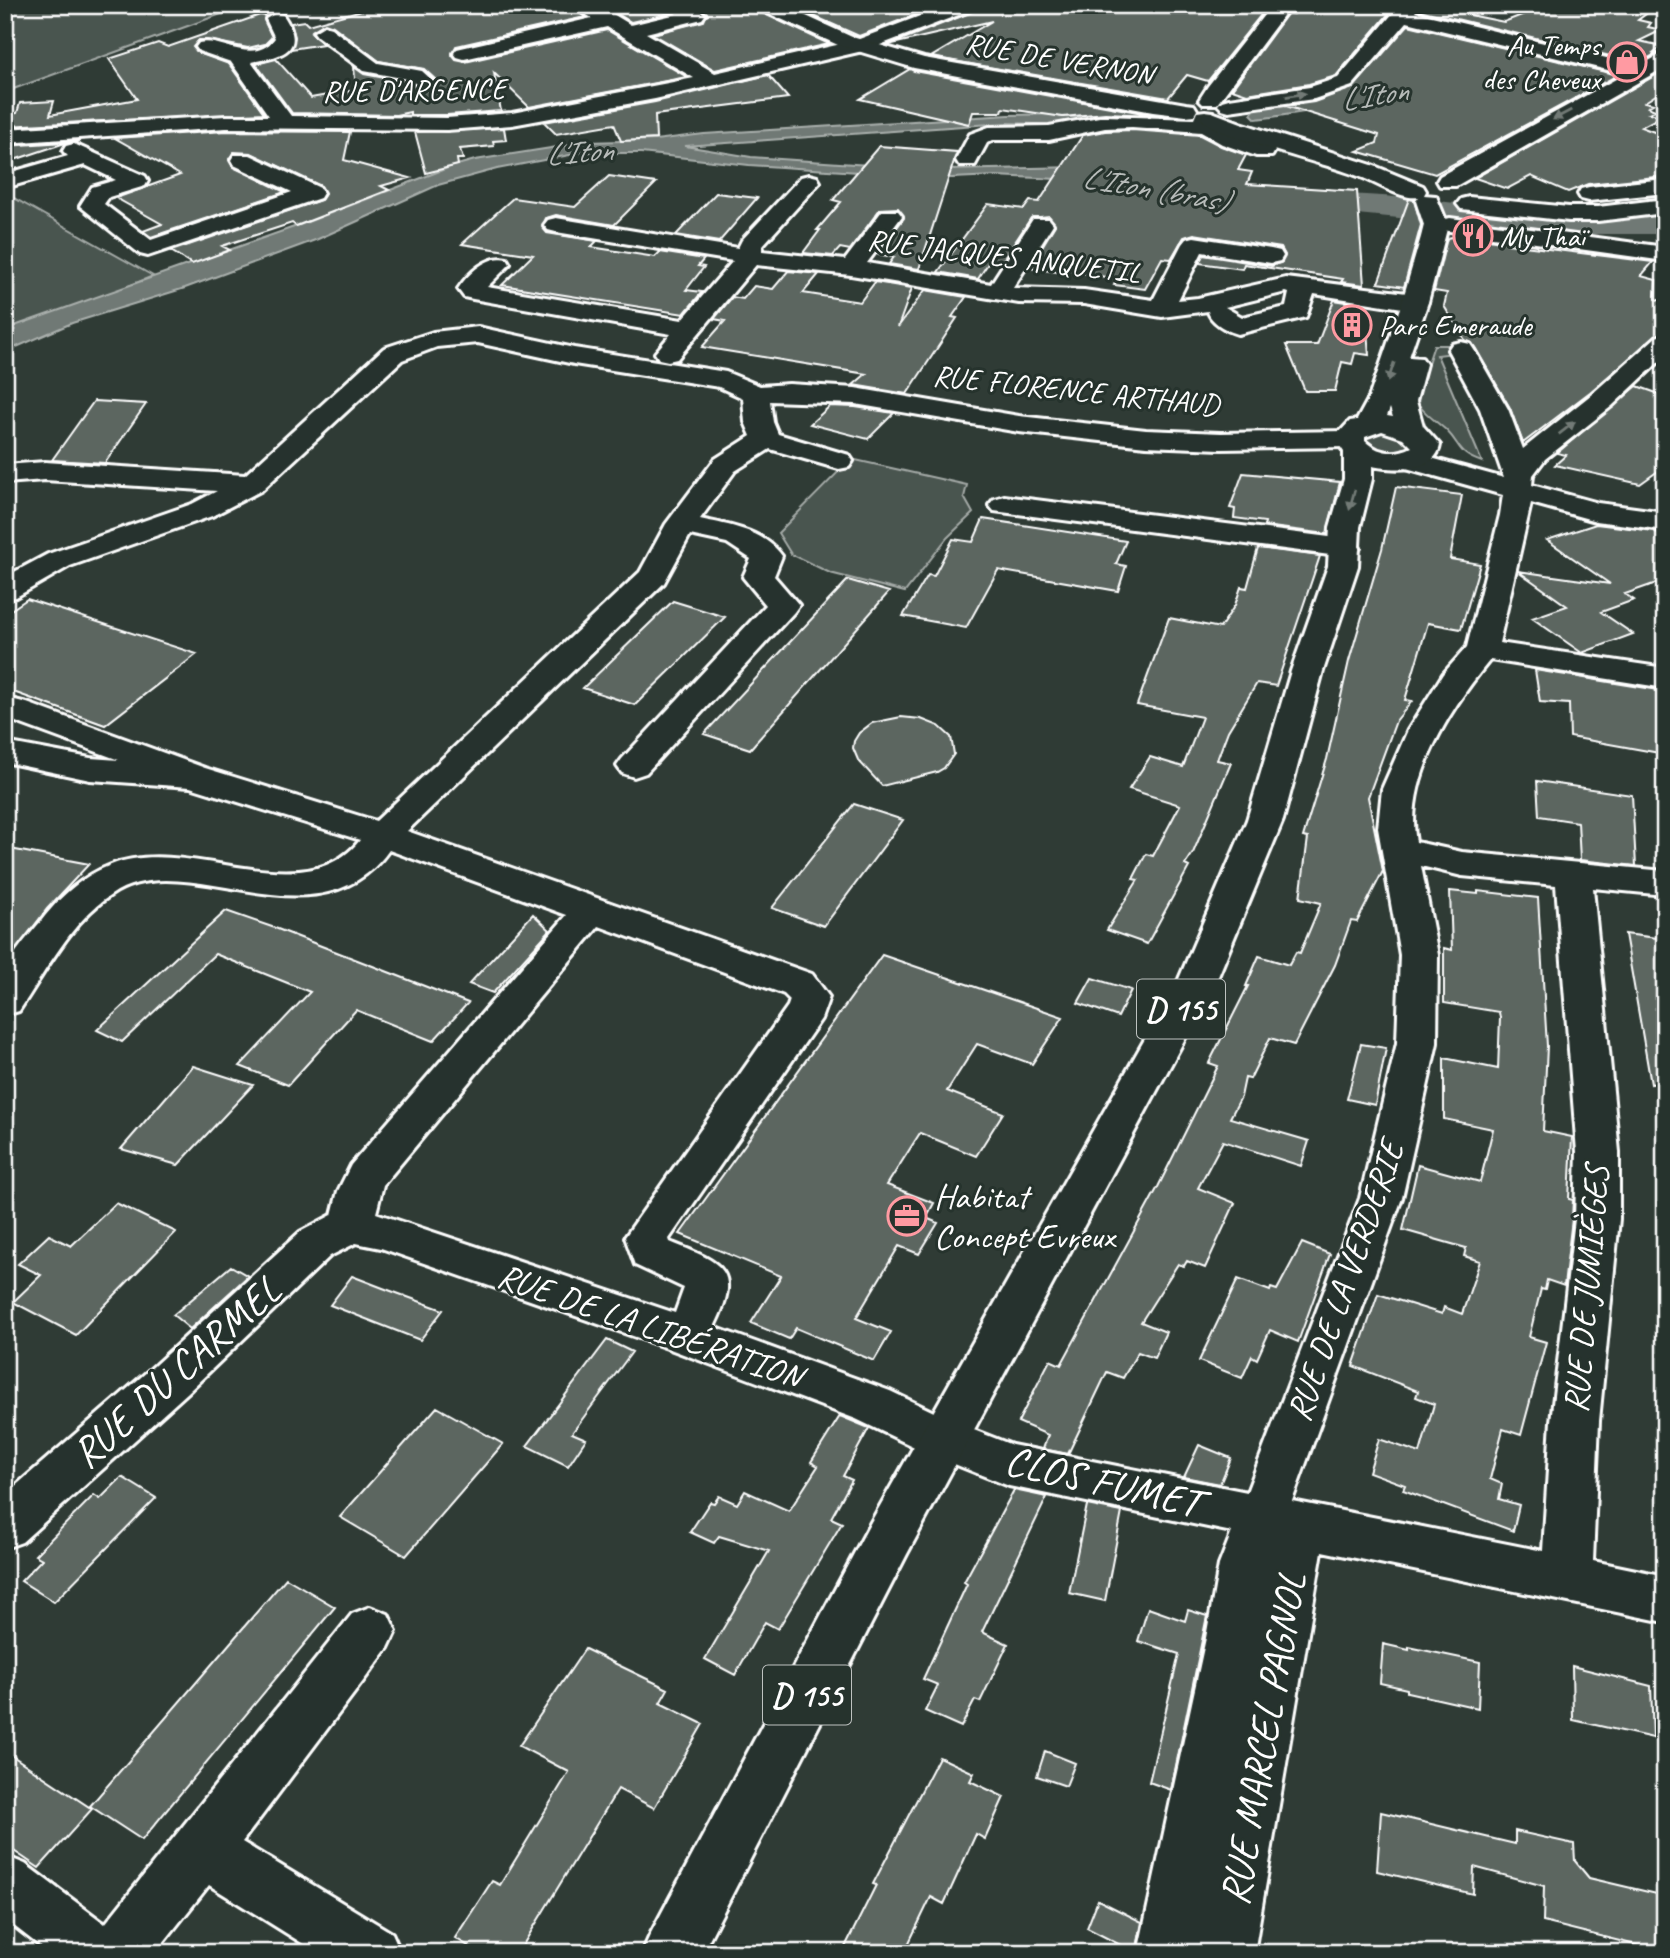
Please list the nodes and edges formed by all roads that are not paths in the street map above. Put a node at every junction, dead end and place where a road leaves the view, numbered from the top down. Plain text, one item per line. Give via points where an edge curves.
1 (583, 5) edge
2 (674, 5) edge
3 (766, 5) edge
4 (967, 5) edge
5 (1282, 5) edge
6 (1407, 10) edge
7 (276, 19) dead end
8 (610, 20) junction
9 (631, 31) junction
10 (324, 32) dead end
11 (205, 47) dead end
12 (860, 47) junction
13 (238, 58) junction
14 (1665, 58) edge
15 (1641, 72) junction
16 (448, 78) junction
17 (712, 80) junction
18 (1220, 116) junction
19 (284, 122) junction
20 (461, 124) junction
21 (5, 136) edge
22 (1264, 150) dead end
23 (242, 160) dead end
24 (967, 160) dead end
25 (5, 181) edge
26 (808, 181) dead end
27 (1665, 186) edge
28 (1589, 194) dead end
29 (1665, 198) edge
30 (1446, 203) junction
31 (1665, 205) edge
32 (890, 216) dead end
33 (1041, 224) dead end
34 (556, 225) dead end
35 (1665, 254) edge
36 (1271, 256) dead end
37 (498, 264) dead end
38 (759, 266) junction
39 (861, 277) junction
40 (1300, 286) junction
41 (1415, 302) junction
42 (997, 303) junction
43 (1170, 308) junction
44 (1219, 313) dead end
45 (689, 329) junction
46 (1665, 342) edge
47 (1461, 351) dead end
48 (668, 353) dead end
49 (756, 394) junction
50 (766, 439) junction
51 (1359, 439) junction
52 (1411, 449) junction
53 (839, 461) dead end
54 (5, 474) edge
55 (1519, 482) junction
56 (253, 484) junction
57 (1004, 505) dead end
58 (1665, 521) edge
59 (681, 524) junction
60 (1345, 548) junction
61 (5, 590) edge
62 (1482, 649) junction
63 (1665, 678) edge
64 (15, 710) dead end
65 (5, 752) edge
66 (634, 766) dead end
67 (193, 775) junction
68 (382, 835) junction
69 (1402, 850) junction
70 (1573, 874) junction
71 (1665, 883) edge
72 (593, 909) junction
73 (5, 1001) edge
74 (352, 1225) junction
75 (686, 1336) junction
76 (944, 1439) junction
77 (1282, 1521) junction
78 (5, 1526) edge
79 (1567, 1579) junction
80 (1665, 1599) edge
81 (370, 1632) dead end
82 (202, 1849) junction
83 (5, 1884) edge
84 (96, 1953) edge
85 (118, 1953) edge
86 (372, 1953) edge
87 (671, 1953) edge
88 (1167, 1953) edge
89 (1225, 1953) edge

1 - 8 street
2 - 9 street via 695,15
3 - 12 street, RUE DE VERNON
4 - 12 street, RUE D'ARGENCE
5 - 18 street via 1215,90
6 - 15 street
18 -> 6 street via 1345,82
7 - 13 street via 286,30 284,44
8 - 9 street
8 - 16 street
9 - 17 street
10 - 16 street via 376,69
11 - 13 street
12 - 17 street, RUE D'ARGENCE
12 - 18 street, RUE DE VERNON via 982,76
13 - 19 street
14 - 15 street
15 -> 30 street
16 - 20 street
17 - 20 street, RUE D'ARGENCE via 552,113
18 - 22 street via 1230,139
18 - 24 street via 1105,122 1049,133 989,134 978,139
18 - 30 street
19 - 20 street, RUE D'ARGENCE
19 - 21 street, RUE D'ARGENCE
23 - 25 street via 312,193 148,249 92,206 100,192 137,181 80,155
26 - 38 street via 751,245
27 - 28 street
29 - 30 street via 1580,206 1490,197
30 - 31 street via 1579,214
30 - 35 street
30 - 41 street, D 155
30 - 52 street via 1402,401
32 - 39 street
33 - 42 street
34 - 38 street, RUE JACQUES ANQUETIL
36 - 43 street via 1194,244 1165,302
37 - 45 street via 470,289 473,292
38 - 39 street, RUE JACQUES ANQUETIL
38 - 45 street
39 - 42 street, RUE JACQUES ANQUETIL
40 - 41 street, RUE JACQUES ANQUETIL
40 - 43 street, RUE JACQUES ANQUETIL
40 - 44 street via 1297,312 1238,326
41 -> 51 street, D 155 via 1378,411
42 - 43 street, RUE JACQUES ANQUETIL via 1019,296 1084,297
45 - 48 street
55 -> 46 street via 1535,453
47 - 55 street via 1494,410
49 - 50 street
49 - 51 street, RUE FLORENCE ARTHAUD via 790,390 876,399 960,416 1111,433 1221,440
49 - 56 street via 726,380 574,356 478,335 433,340 393,354
50 - 53 street
50 - 59 street via 725,465
51 - 52 street, RUE FLORENCE ARTHAUD via 1382,423
51 -> 60 street, D 155 via 1358,478 1345,527
52 - 55 street, RUE FLORENCE ARTHAUD
52 - 60 street, D 155 via 1382,483 1373,515
54 - 56 street via 45,471
55 - 58 street, RUE FLORENCE ARTHAUD via 1596,512
55 - 62 street
56 - 61 street via 202,509 59,561
57 - 60 street
59 - 66 street via 737,536 767,556 758,577 783,605
59 - 68 street via 653,577
60 - 76 street, D 155 via 1265,820 1198,979
62 - 63 street
62 - 69 street, RUE DE LA VERDERIE via 1455,681 1425,730 1399,789 1396,828
64 - 67 street
65 - 67 street via 90,769
67 - 68 street
68 - 72 street
68 - 73 street via 350,870 315,883 262,883 161,868 130,872 100,883 73,907
69 - 70 street via 1462,864
69 - 77 street, RUE DE LA VERDERIE via 1419,955 1417,1043 1381,1198
70 - 71 street
70 - 79 street, RUE DE JUMIÈGES via 1598,1152 1598,1206 1575,1421
72 - 74 street via 366,1176
72 - 75 street via 798,985 810,997 807,1009 647,1237 651,1253 702,1275 708,1282 704,1304
74 - 75 street, RUE DE LA LIBÉRATION
74 - 78 street, RUE DU CARMEL via 315,1244 171,1380
75 - 76 street, RUE DE LA LIBÉRATION via 873,1405
76 - 77 street, CLOS FUMET via 1009,1465
76 - 87 street, D 155
77 - 79 street, CLOS FUMET
77 - 88 street via 1244,1565
77 - 89 street, RUE MARCEL PAGNOL
79 - 80 street, CLOS FUMET
81 - 82 street
82 - 85 street
82 - 86 street
83 - 84 street

